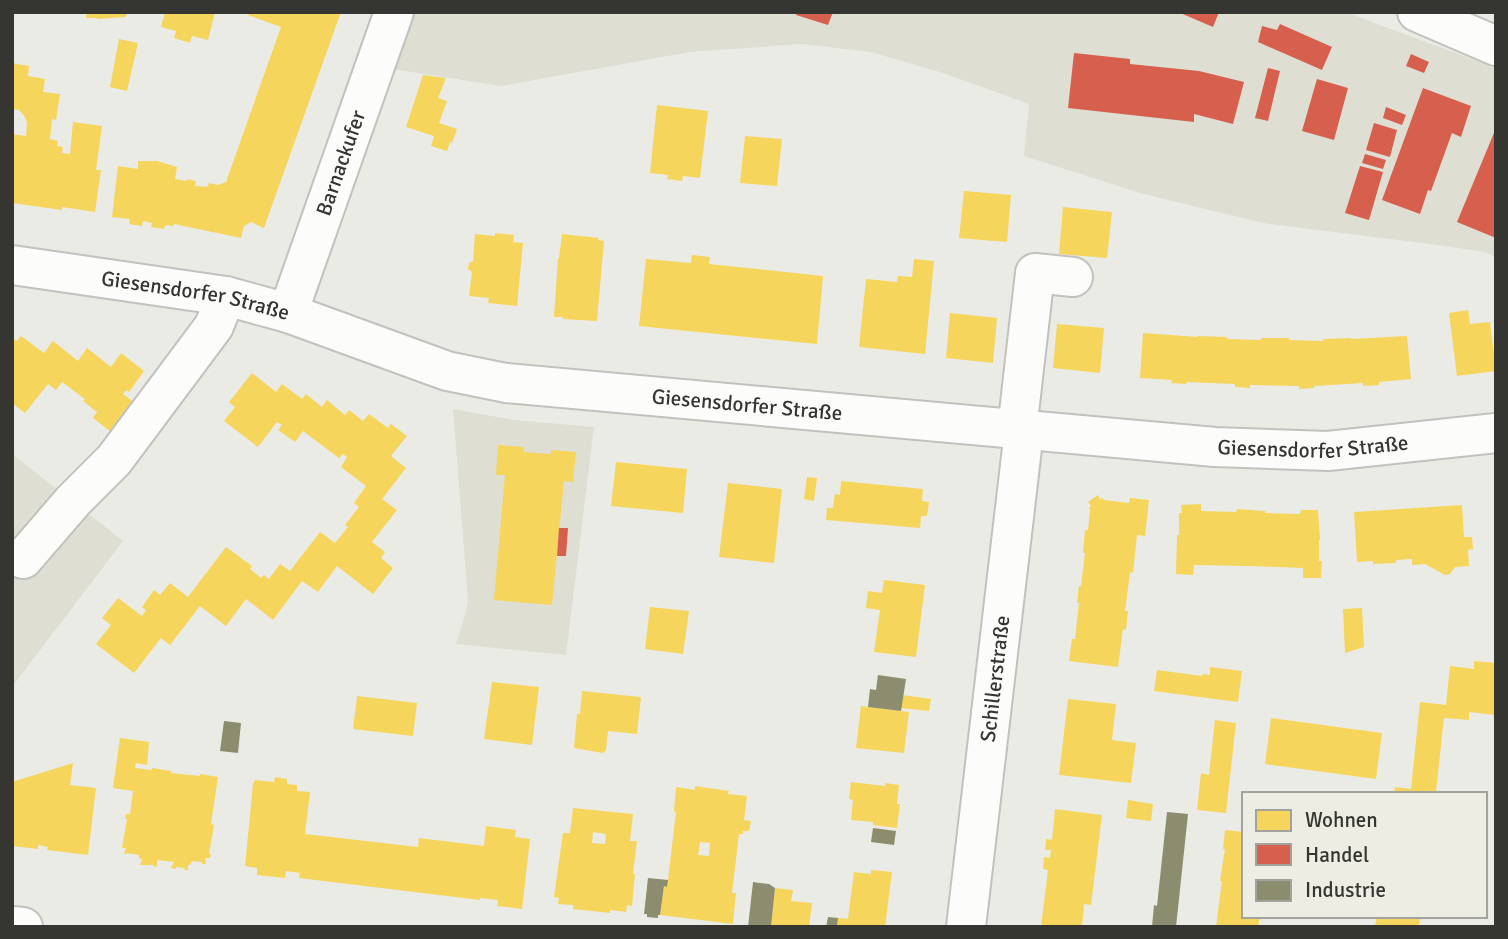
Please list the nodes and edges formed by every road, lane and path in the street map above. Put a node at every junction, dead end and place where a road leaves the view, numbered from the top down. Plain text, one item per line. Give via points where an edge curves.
1 (394, 12) edge
2 (1417, 12) edge
3 (1496, 46) edge
4 (12, 265) edge
5 (1073, 277) dead end
6 (226, 296) junction
7 (288, 313) junction
8 (1020, 430) junction
9 (1496, 433) edge
10 (23, 559) dead end
11 (12, 926) edge
12 (23, 927) edge
13 (966, 927) edge

1 - 7 street, Barnackufer
2 - 3 street
4 - 6 street, Giesensdorfer Straße
5 - 8 street, Schillerstraße via 1035,273
6 - 7 street, Giesensdorfer Straße
6 - 10 street via 214,326 114,460
7 - 8 street, Giesensdorfer Straße via 447,371 506,383
8 - 9 street, Giesensdorfer Straße via 1215,447 1328,451
8 - 13 street, Schillerstraße
11 - 12 street

